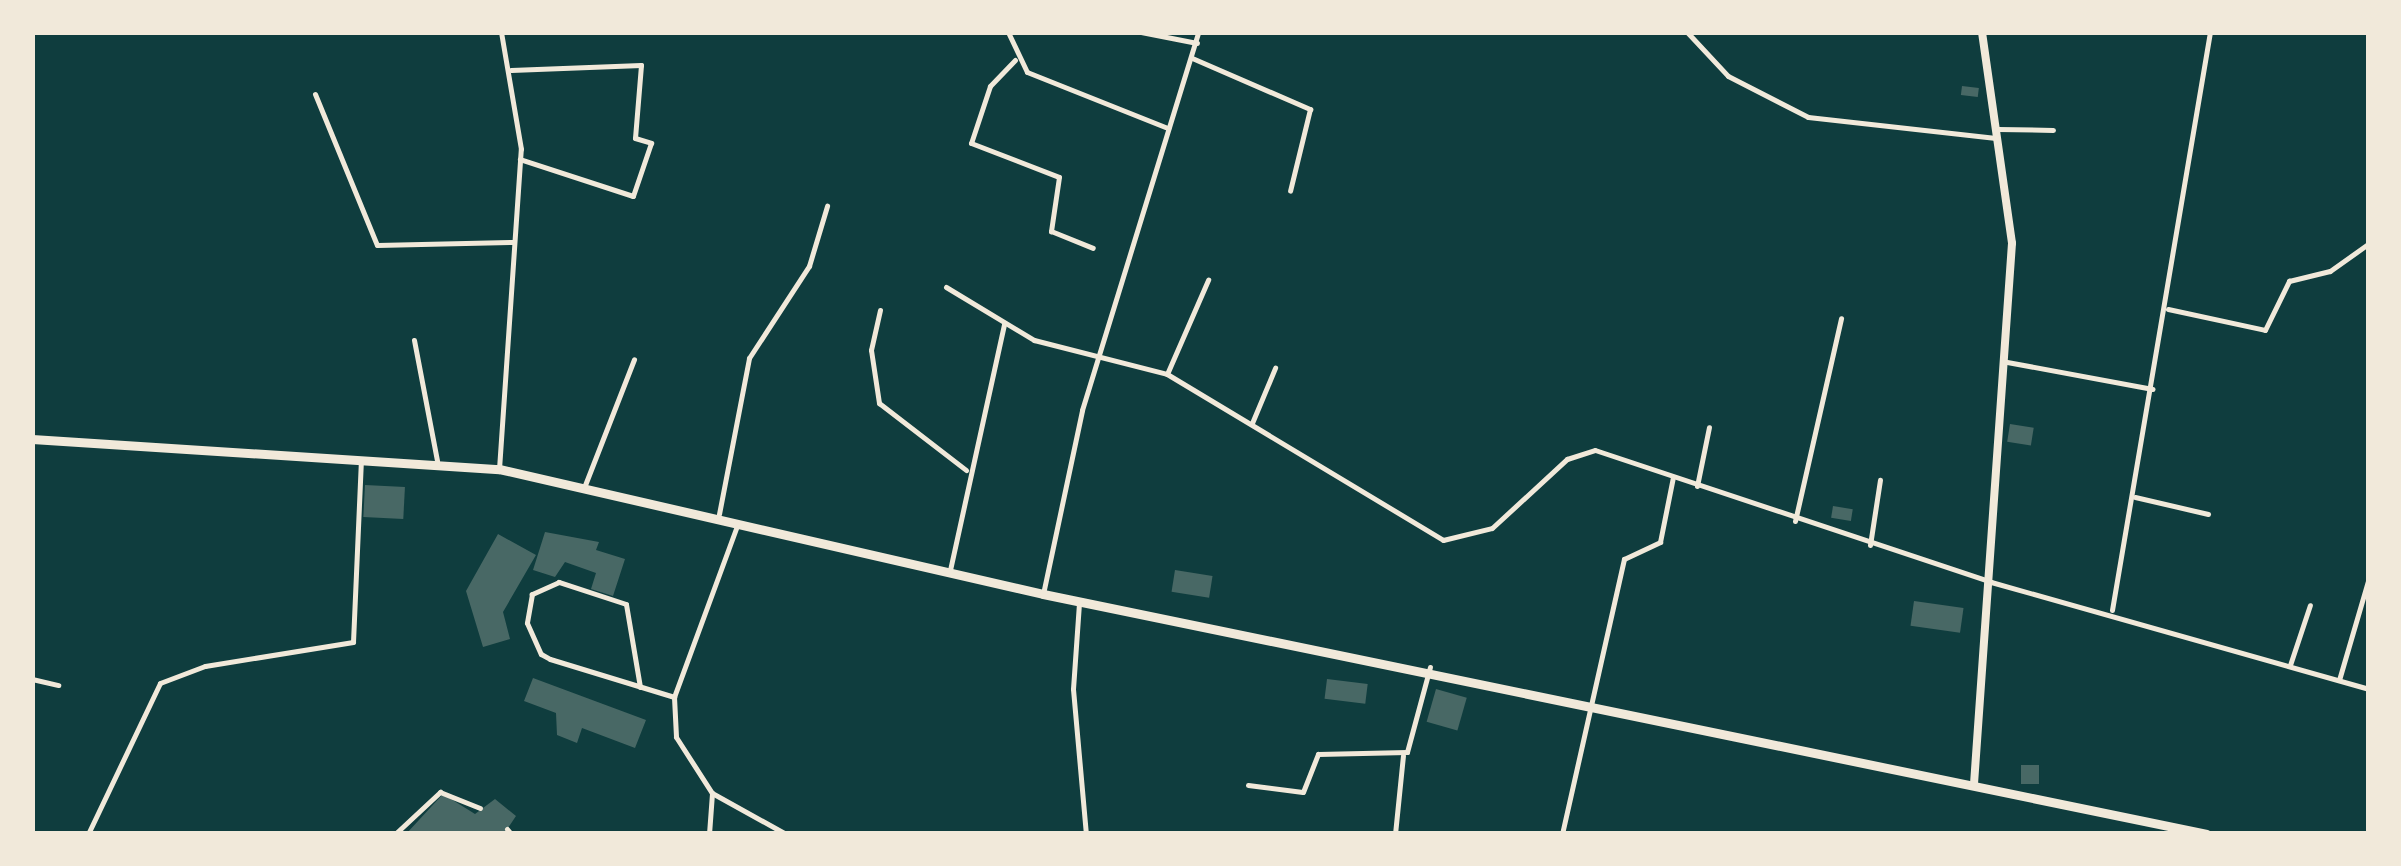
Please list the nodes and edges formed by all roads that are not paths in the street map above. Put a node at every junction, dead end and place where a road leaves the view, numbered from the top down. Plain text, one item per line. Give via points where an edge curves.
1 (501, 32) edge
2 (1008, 32) edge
3 (1142, 32) edge
4 (1198, 32) edge
5 (1687, 32) edge
6 (1982, 32) edge
7 (2210, 32) edge
8 (1197, 43) junction
9 (1192, 58) junction
10 (1015, 60) junction
11 (512, 70) junction
12 (316, 94) dead end
13 (1168, 128) junction
14 (2053, 130) dead end
15 (1998, 133) junction
16 (520, 159) junction
17 (1290, 191) dead end
18 (827, 206) dead end
19 (514, 242) junction
20 (2368, 244) edge
21 (1093, 248) dead end
22 (1208, 280) dead end
23 (946, 287) dead end
24 (2168, 309) junction
25 (880, 310) dead end
26 (1840, 318) dead end
27 (1004, 324) junction
28 (414, 340) dead end
29 (1101, 354) junction
30 (634, 359) dead end
31 (2007, 362) junction
32 (1275, 368) dead end
33 (1168, 374) junction
34 (2153, 388) junction
35 (1252, 423) junction
36 (1709, 427) dead end
37 (32, 439) edge
38 (361, 456) junction
39 (437, 461) junction
40 (499, 469) junction
41 (966, 470) junction
42 (1674, 478) junction
43 (1880, 480) dead end
44 (585, 485) junction
45 (1697, 486) junction
46 (2136, 497) junction
47 (719, 514) junction
48 (2208, 514) dead end
49 (739, 520) junction
50 (1795, 522) junction
51 (1870, 545) junction
52 (950, 570) junction
53 (2368, 581) edge
54 (1991, 582) junction
55 (1043, 594) junction
56 (1079, 600) junction
57 (2310, 605) dead end
58 (2112, 610) junction
59 (2290, 665) junction
60 (1430, 667) junction
61 (32, 680) edge
62 (2339, 680) junction
63 (58, 685) dead end
64 (640, 687) junction
65 (2368, 689) edge
66 (674, 697) junction
67 (1592, 704) junction
68 (1403, 755) junction
69 (1974, 784) junction
70 (1248, 785) dead end
71 (712, 793) junction
72 (480, 808) dead end
73 (88, 834) edge
74 (395, 834) edge
75 (709, 834) edge
76 (786, 834) edge
77 (1086, 834) edge
78 (1394, 834) edge
79 (1562, 834) edge
80 (2207, 834) edge

1 - 11 street
2 - 10 street
3 - 8 street
4 - 8 street
5 - 15 street via 1728,76 1808,117
6 - 15 street
7 - 24 street
8 - 9 street
9 - 13 street
9 - 17 street via 1310,109
10 - 13 street via 1048,84
10 - 21 street via 984,99 972,145 1059,177 1051,231
11 - 16 street
11 - 16 street via 641,65 635,138 651,142 633,196
12 - 19 street via 377,245
13 - 29 street
14 - 15 street
15 - 31 street via 2012,243
16 - 19 street
18 - 47 street via 809,266 749,358
19 - 40 street
20 - 24 street via 2330,271 2289,281 2265,330
22 - 33 street
23 - 27 street
24 - 34 street
25 - 41 street via 872,350 879,402
26 - 50 street
27 - 29 street
27 - 41 street
28 - 39 street
29 - 33 street
29 - 55 street
30 - 44 street
31 - 34 street
31 - 54 street
32 - 35 street
33 - 35 street
34 - 46 street
35 - 42 street via 1443,540 1492,528 1579,452
36 - 45 street
37 - 38 highway
38 - 39 highway
38 - 73 street via 353,642 205,666 160,683
39 - 40 highway
40 - 44 highway
41 - 52 street
42 - 45 street
42 - 67 street via 1660,542 1624,560
43 - 51 street
44 - 47 highway
45 - 50 street
46 - 48 street
46 - 58 street
47 - 49 highway
49 - 52 highway
49 - 66 street
50 - 51 street
51 - 54 street
52 - 55 highway
53 - 62 street
54 - 58 street
54 - 69 street
55 - 56 highway
56 - 60 highway
56 - 77 street via 1072,689
57 - 59 street
58 - 59 street
59 - 62 street
60 - 67 highway
60 - 68 street
61 - 63 street
62 - 65 street
64 - 64 street via 626,604 559,582 532,594 527,623 541,654
64 - 66 street
66 - 71 street via 679,749
67 - 69 highway
67 - 79 street
68 - 70 street via 1323,752 1306,791
68 - 78 street
69 - 80 highway
71 - 75 street
71 - 76 street
72 - 74 street via 440,792

